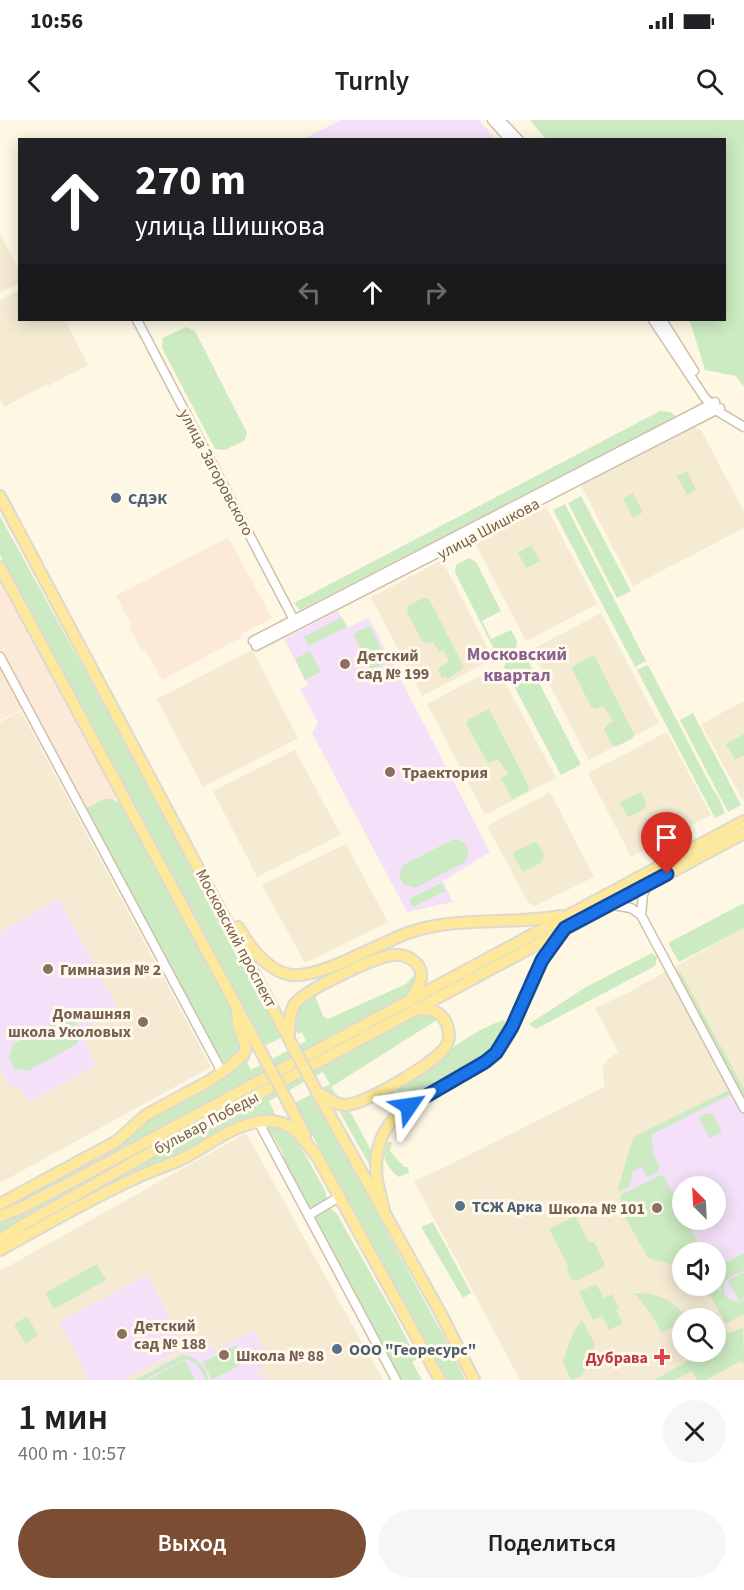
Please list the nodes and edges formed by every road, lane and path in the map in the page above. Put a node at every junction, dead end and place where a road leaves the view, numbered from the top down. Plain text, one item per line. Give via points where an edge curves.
1 (492, 120) edge
2 (500, 120) edge
3 (508, 138) edge
4 (517, 138) edge
5 (138, 321) edge
6 (654, 321) edge
7 (663, 321) edge
8 (715, 406) junction
9 (744, 421) edge
10 (744, 427) edge
11 (0, 496) edge
12 (0, 567) edge
13 (294, 620) junction
14 (0, 657) edge
15 (741, 829) edge
16 (197, 864) junction
17 (648, 884) junction
18 (610, 905) junction
19 (571, 914) junction
20 (641, 915) junction
21 (565, 928) junction
22 (237, 1004) junction
23 (412, 1005) junction
24 (288, 1037) junction
25 (222, 1072) junction
26 (317, 1092) junction
27 (744, 1108) edge
28 (258, 1121) junction
29 (316, 1156) junction
30 (339, 1197) junction
31 (0, 1204) edge
32 (309, 1215) junction
33 (0, 1216) edge
34 (386, 1216) junction
35 (0, 1240) edge
36 (0, 1250) edge
37 (396, 1380) edge
38 (440, 1380) edge
39 (474, 1380) edge

1 - 3 street
2 - 4 street
5 - 13 street, улица Загоровского
6 - 8 street
7 - 8 street
8 - 9 street
8 - 10 street
8 - 13 street, улица Шишкова
8 - 13 street, улица Шишкова via 255,644
11 - 16 main road, Московский проспект
12 - 22 main road, Московский проспект
14 - 25 street
15 - 17 main road
15 - 19 main road
16 - 19 main road via 253,949 271,966 289,974 316,972 423,929
16 - 24 main road, Московский проспект
17 - 18 main road
17 - 20 street
18 - 20 street via 621,904
18 - 21 main road
19 - 23 main road
20 - 27 street
21 - 23 main road
21 - 34 main road via 542,960 496,1053 414,1102 389,1122 376,1163
22 - 25 main road via 238,1024 246,1048
22 - 29 main road, Московский проспект, bridge
23 - 24 main road via 421,979 417,964 402,956 384,957 302,997 292,1010
23 - 26 main road via 431,1010 446,1021 450,1034 439,1054 354,1105 335,1103
23 - 33 main road, бульвар Победы
23 - 35 main road, бульвар Победы
24 - 26 main road, Московский проспект, bridge
25 - 31 main road via 146,1115 117,1141
26 - 34 main road, Московский проспект
28 - 29 main road via 286,1124
28 - 32 street
28 - 36 main road via 120,1185
29 - 30 main road, Московский проспект
30 - 32 street
30 - 38 main road, Московский проспект
32 - 37 street
34 - 39 main road, Московский проспект

